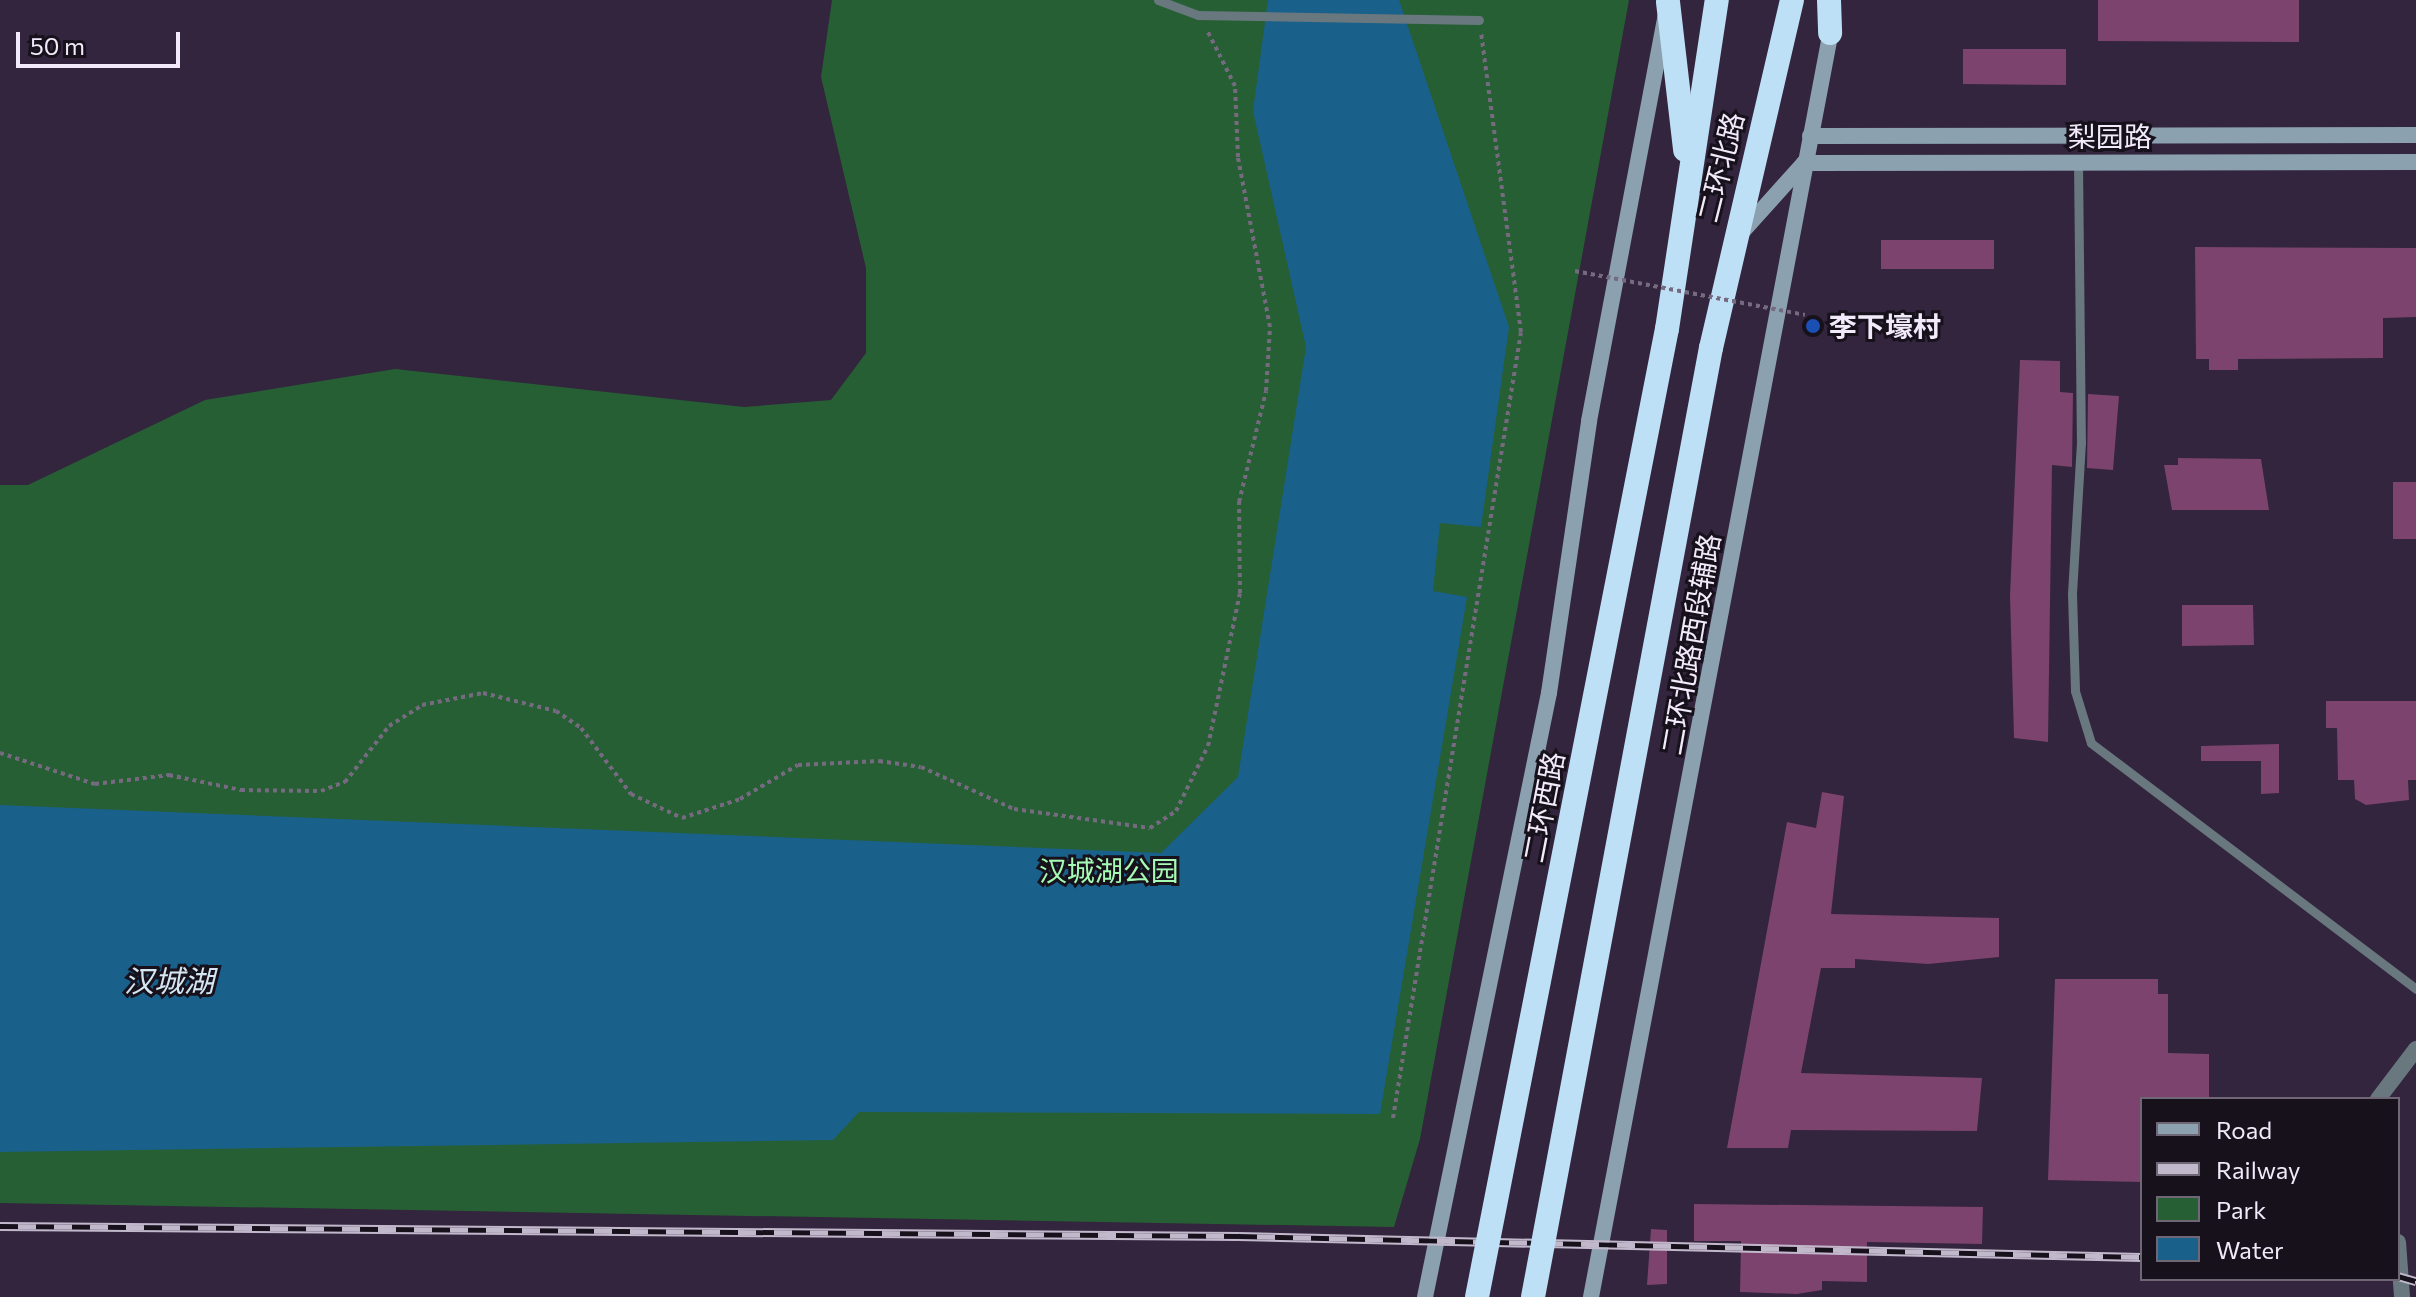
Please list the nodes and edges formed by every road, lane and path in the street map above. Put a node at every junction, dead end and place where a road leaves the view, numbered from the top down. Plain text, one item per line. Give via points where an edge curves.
1 (1158, 0) edge
2 (1717, 0) edge
3 (1792, 0) edge
4 (1829, 0) edge
5 (1839, 0) edge
6 (1668, 1) edge
7 (1198, 15) junction
8 (1479, 20) joint
9 (1830, 33) junction
10 (2416, 135) edge
11 (1810, 136) junction
12 (2078, 162) junction
13 (2416, 162) edge
14 (1804, 163) junction
15 (1690, 189) junction
16 (1732, 245) junction
17 (1575, 271) dead end
18 (1805, 315) dead end
19 (1667, 329) joint
20 (0, 753) edge
21 (2416, 989) edge
22 (2416, 1049) edge
23 (2380, 1097) edge
24 (1393, 1118) dead end
25 (2400, 1270) edge
26 (1425, 1297) edge
27 (1477, 1297) edge
28 (1533, 1297) edge
29 (1591, 1297) edge
30 (2402, 1297) edge

1 - 7 lane
2 - 15 highway, 二环北路
3 - 16 highway, 二环北路
4 - 9 highway
5 - 9 main road, 二环北路西段辅路
6 - 15 highway
6 - 26 main road via 1589,421 1549,693
7 - 8 lane
7 - 20 path via 1235,86 1238,157 1263,261 1268,365 1239,502 1240,593 1208,746 1176,811 1150,828 1014,809 921,767 879,761 798,765 740,799 682,818 631,794 581,728 556,711 483,693 422,705 389,726 345,782 321,791 241,790 169,775 95,784
8 - 24 path via 1521,332
9 - 11 main road, 二环北路西段辅路
10 - 11 main road, 梨园路
11 - 14 main road, 二环北路西段辅路
12 - 13 main road, 梨园路
12 - 14 main road, 梨园路
12 - 21 lane via 2081,442 2072,594 2075,691 2091,743
14 - 16 main road
14 - 29 main road, 二环北路西段辅路
15 - 19 highway, 二环北路
16 - 28 highway, 二环北路, bridge
17 - 18 path, bridge
19 - 27 highway, 二环西路, bridge
22 - 23 street
25 - 30 street

